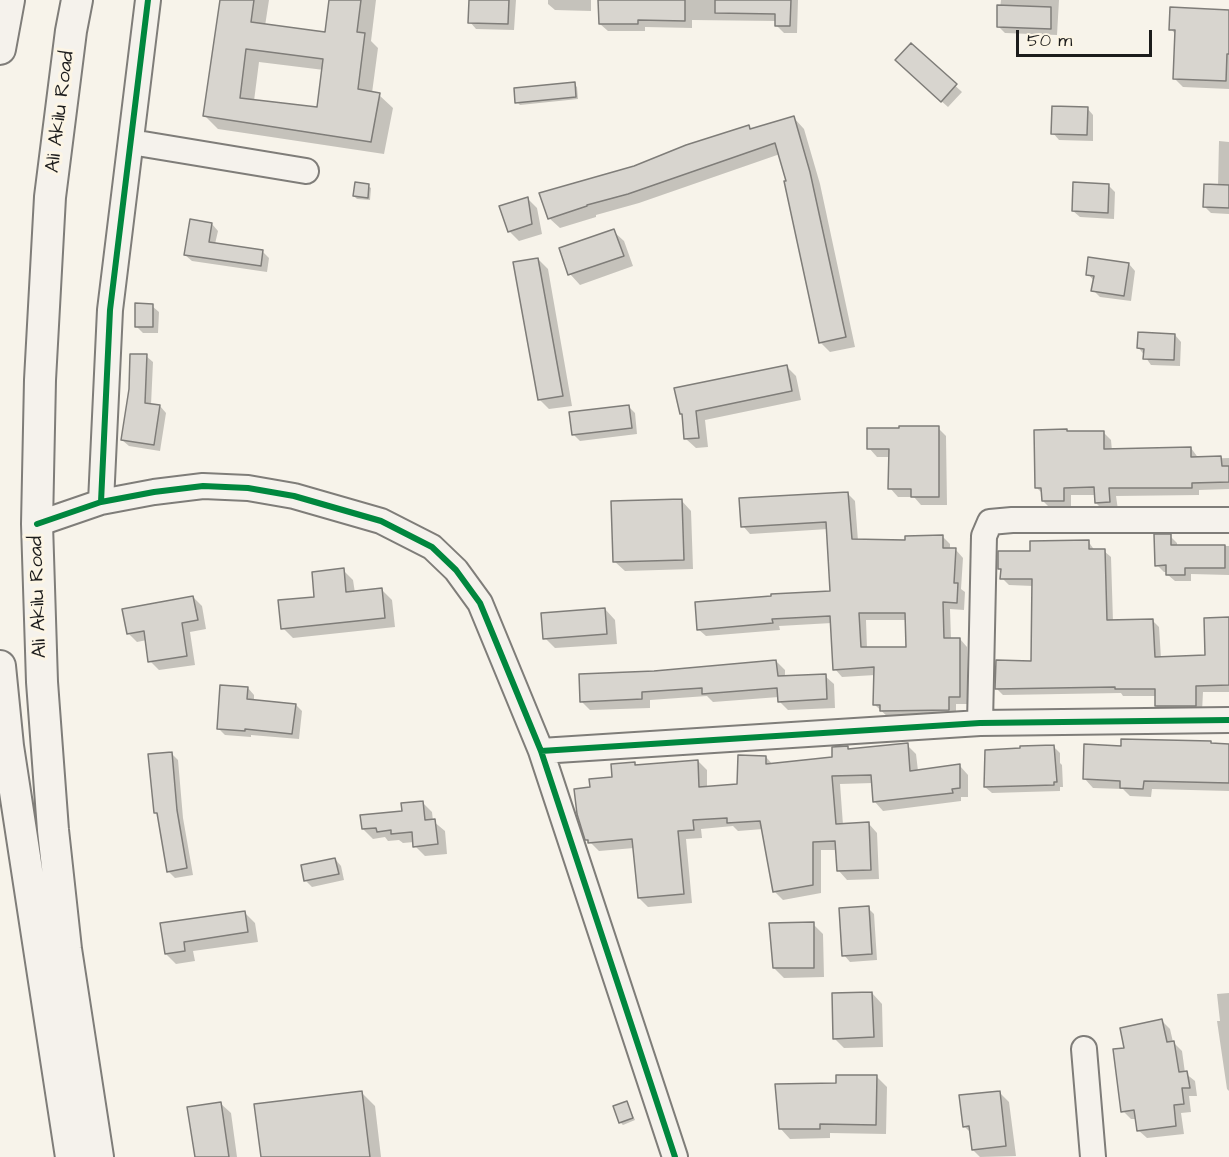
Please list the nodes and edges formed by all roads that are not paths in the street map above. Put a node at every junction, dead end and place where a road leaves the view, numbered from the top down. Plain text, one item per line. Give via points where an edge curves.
1 (9, 0) edge
2 (76, 0) edge
3 (148, 0) edge
4 (0, 49) edge
5 (131, 142) junction
6 (306, 171) dead end
7 (100, 502) junction
8 (1229, 520) edge
9 (37, 524) junction
10 (0, 666) edge
11 (1229, 720) edge
12 (980, 723) junction
13 (541, 751) junction
14 (1084, 1049) dead end
15 (71, 1157) edge
16 (98, 1157) edge
17 (675, 1157) edge
18 (1093, 1157) edge

1 - 4 main road
2 - 9 main road, Ali Akilu Road via 50,197
3 - 5 street
5 - 6 street
5 - 7 street via 110,310
7 - 9 street
7 - 13 street via 203,486 248,488 294,496 381,521 432,547 456,570 480,603
8 - 12 street via 990,522 984,536
9 - 16 main road, Ali Akilu Road via 42,682 53,830 66,949
10 - 15 main road via 10,758
11 - 12 street
12 - 13 street
13 - 17 street
14 - 18 street

